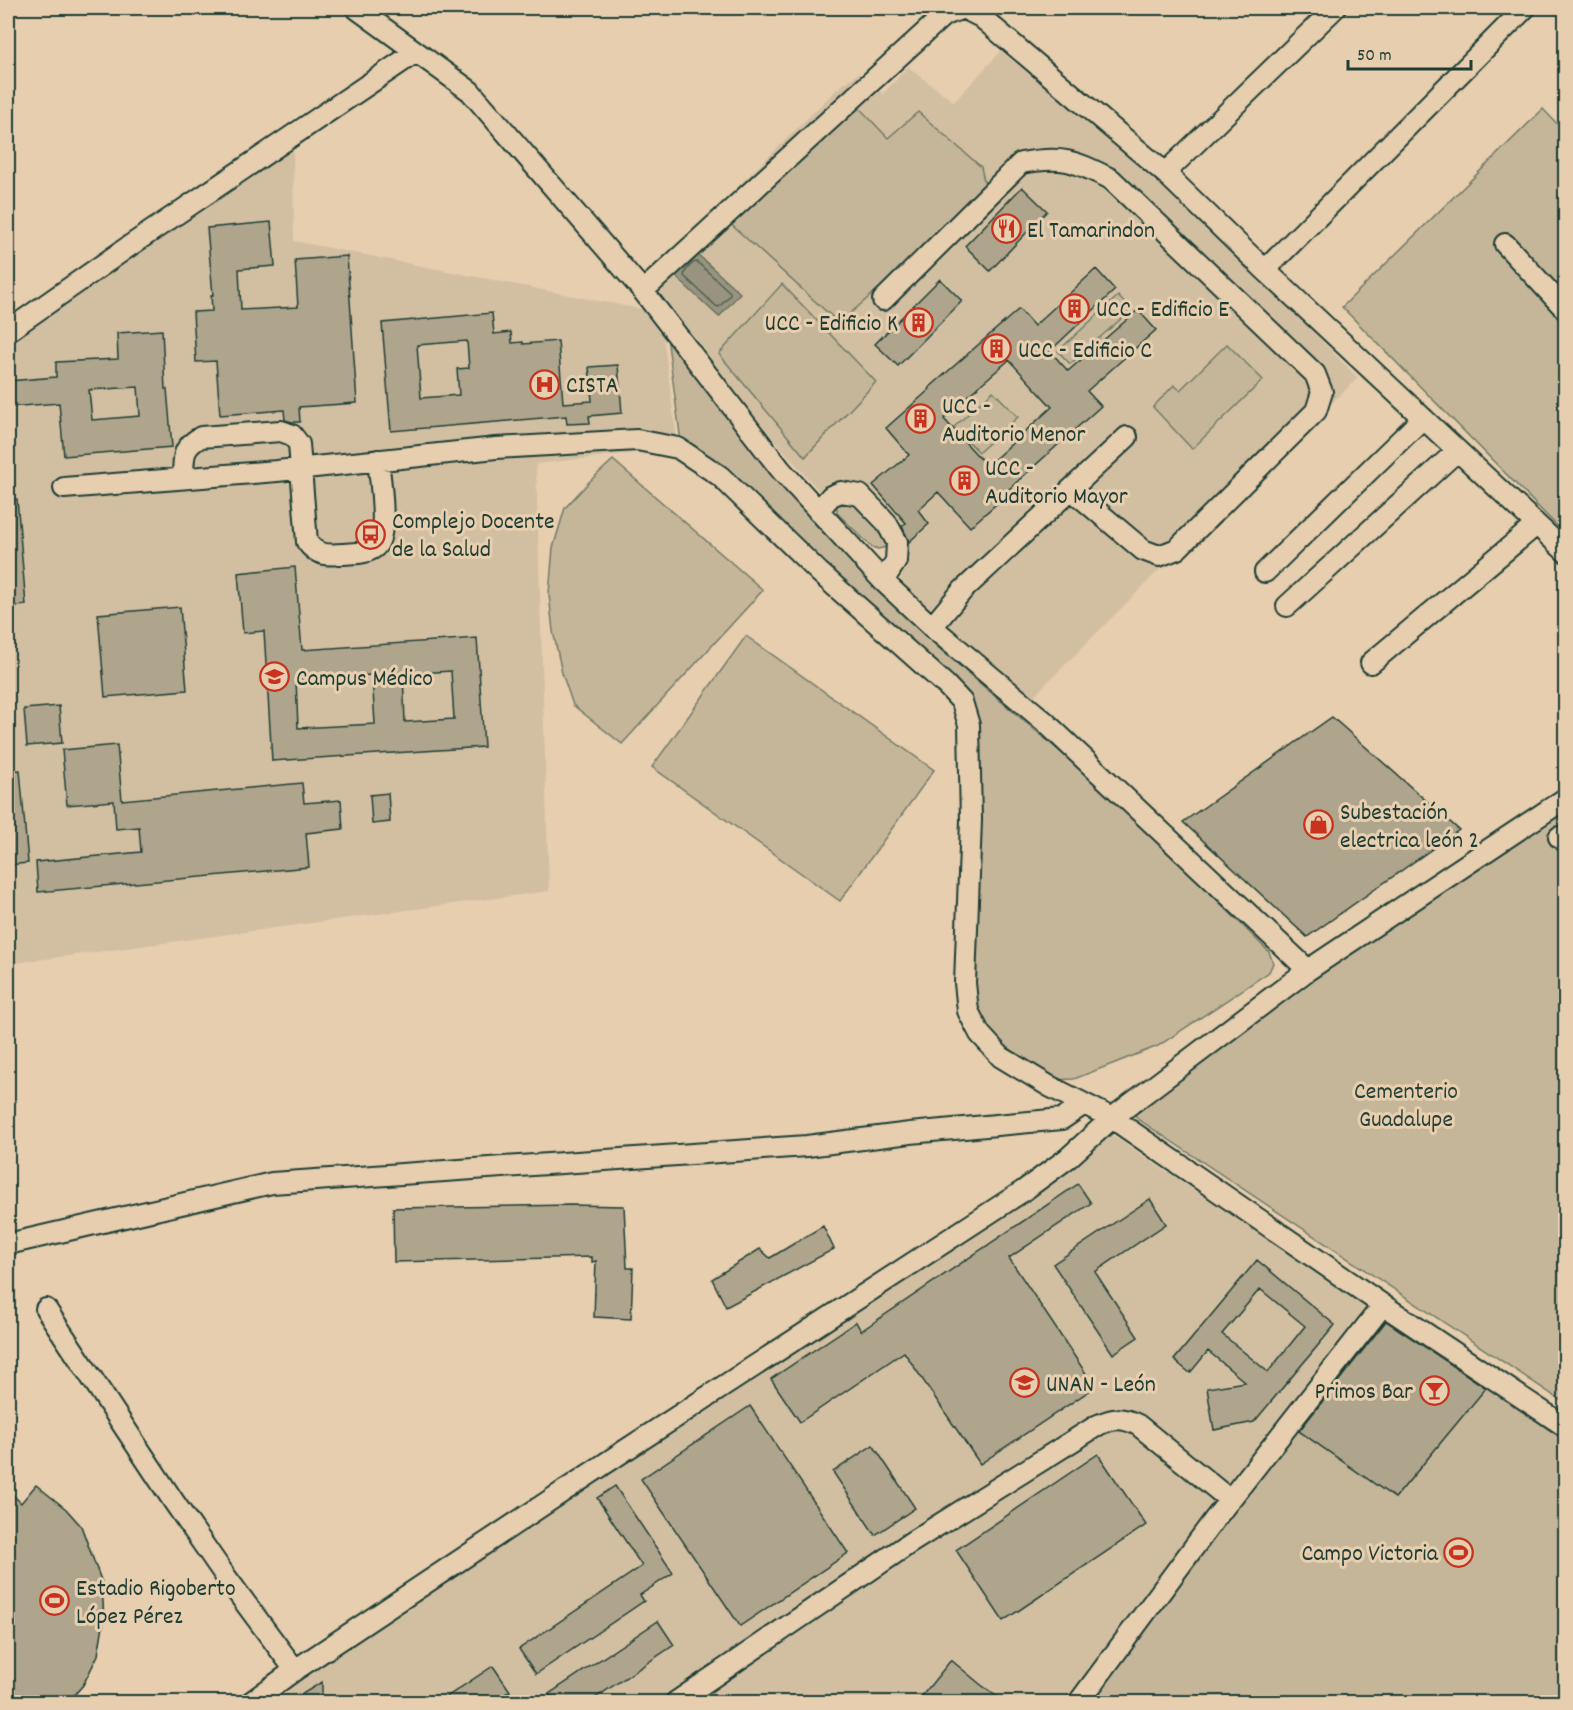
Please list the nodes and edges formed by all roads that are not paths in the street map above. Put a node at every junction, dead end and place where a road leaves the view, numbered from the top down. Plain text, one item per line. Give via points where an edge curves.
1 (356, 8) edge
2 (1335, 8) edge
3 (1525, 8) edge
4 (416, 52) junction
5 (1165, 172) junction
6 (1505, 244) dead end
7 (1265, 270) junction
8 (643, 291) junction
9 (883, 300) dead end
10 (1566, 310) edge
11 (8, 331) edge
12 (1423, 418) junction
13 (1126, 437) dead end
14 (1458, 451) junction
15 (378, 460) junction
16 (301, 468) junction
17 (183, 478) junction
18 (64, 488) dead end
19 (1072, 490) junction
20 (818, 511) junction
21 (1536, 525) junction
22 (1566, 552) edge
23 (1265, 572) dead end
24 (884, 581) junction
25 (1287, 606) dead end
26 (932, 627) junction
27 (1371, 663) dead end
28 (1566, 798) edge
29 (1308, 970) junction
30 (1084, 1104) junction
31 (1112, 1118) junction
32 (8, 1244) edge
33 (1383, 1305) junction
34 (46, 1309) dead end
35 (1566, 1427) edge
36 (1230, 1500) junction
37 (295, 1670) junction
38 (251, 1702) edge
39 (676, 1702) edge
40 (1078, 1702) edge

1 - 4 street
2 - 5 street
3 - 7 street
4 - 8 street via 470,91
4 - 11 street
5 - 7 street
5 - 8 street via 981,17 963,8 944,15
6 - 10 street
7 - 12 street
8 - 20 street
9 - 19 street via 1022,163 1048,158 1076,162 1119,187 1314,374 1322,392 1316,411 1177,549 1159,556 1143,550
12 - 14 street
12 - 23 street
13 - 19 street
14 - 21 street
14 - 25 street
15 - 16 street
15 - 16 street via 383,532 378,545 366,552 324,555 307,542
15 - 30 street via 637,440 678,448 720,476 962,702 969,724 964,983 968,1011 980,1034 1001,1057
16 - 17 street
16 - 17 street via 299,444 292,435 281,431 201,437 190,443 184,454
17 - 18 street
19 - 26 street via 962,591
20 - 24 street
20 - 24 street via 831,496 841,492 860,495 886,522 897,542 896,561
21 - 22 street
21 - 27 street
24 - 26 street
26 - 29 street via 1044,720
28 - 29 street
29 - 31 street
30 - 31 street
30 - 32 street via 1062,1119 807,1146 272,1183
31 - 33 street
31 - 37 street via 1068,1158 1023,1191
33 - 35 street
33 - 36 street
34 - 37 street via 174,1502
36 - 39 street via 1138,1425 1125,1419 1111,1419 910,1543
36 - 40 street
37 - 38 street

